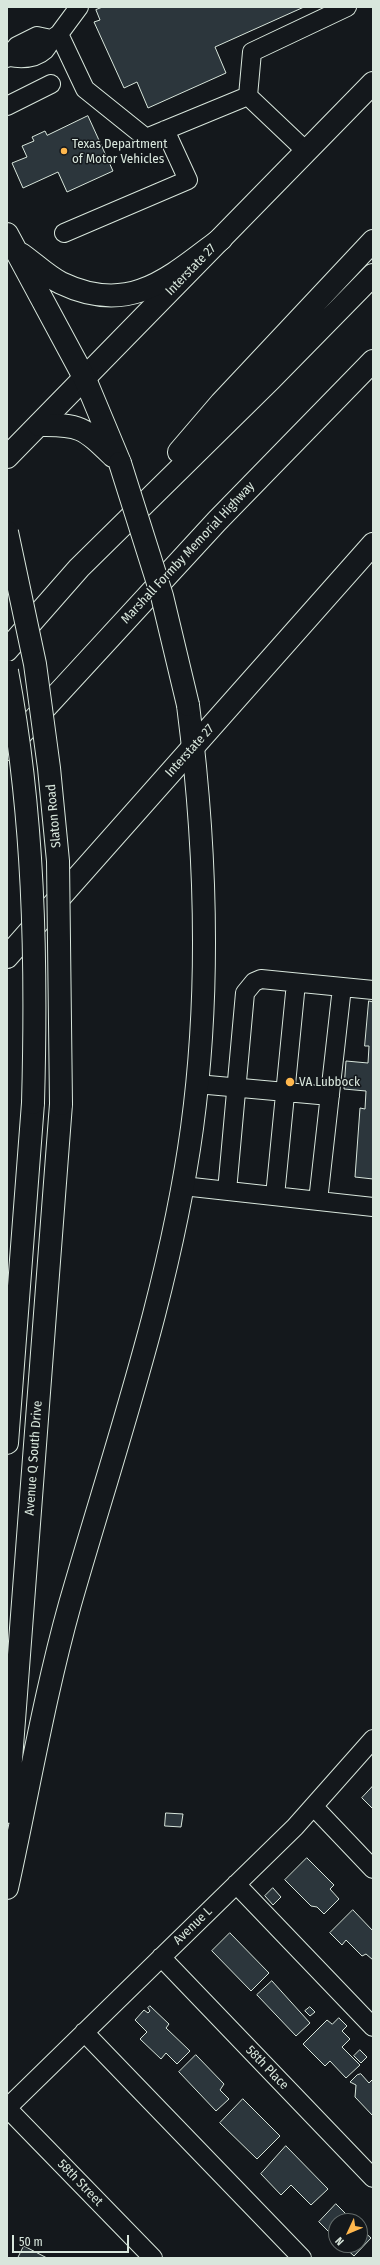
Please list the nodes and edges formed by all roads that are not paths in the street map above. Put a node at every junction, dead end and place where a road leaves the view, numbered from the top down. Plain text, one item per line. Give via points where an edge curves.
1 (79, 7) edge
2 (348, 7) edge
3 (55, 37) junction
4 (8, 58) edge
5 (373, 83) edge
6 (51, 84) dead end
7 (248, 96) junction
8 (7, 106) edge
9 (165, 130) junction
10 (306, 152) junction
11 (64, 233) dead end
12 (221, 239) junction
13 (373, 241) edge
14 (11, 242) edge
15 (373, 275) edge
16 (373, 360) edge
17 (85, 380) junction
18 (39, 425) junction
19 (7, 457) edge
20 (120, 463) junction
21 (7, 532) edge
22 (373, 544) edge
23 (79, 568) junction
24 (7, 650) edge
25 (7, 671) edge
26 (193, 747) junction
27 (7, 749) edge
28 (7, 957) edge
29 (296, 982) junction
30 (342, 987) junction
31 (373, 990) edge
32 (197, 1084) junction
33 (237, 1087) junction
34 (287, 1091) junction
35 (330, 1096) junction
36 (33, 1103) joint
37 (61, 1104) joint
38 (183, 1186) junction
39 (227, 1191) junction
40 (275, 1196) junction
41 (318, 1201) junction
42 (373, 1207) edge
43 (7, 1443) edge
44 (373, 1739) edge
45 (314, 1807) junction
46 (7, 1812) edge
47 (373, 1869) edge
48 (236, 1884) junction
49 (7, 1888) edge
50 (161, 1957) junction
51 (373, 2027) edge
52 (84, 2032) junction
53 (7, 2108) edge
54 (373, 2178) edge
55 (153, 2258) edge
56 (302, 2258) edge

1 - 3 street
2 - 7 street via 252,52
3 - 4 street via 44,50 24,59
3 - 9 street via 85,89 146,138
5 - 10 main road, Interstate 27
6 - 8 street
7 - 9 street
7 - 10 street
9 - 11 street via 188,180
10 - 12 main road, Interstate 27
12 - 14 main road via 168,278 146,290 127,295 103,295 82,291 60,282
12 - 17 main road, Interstate 27
13 - 23 main road via 221,403
14 - 17 main road
15 - 23 main road
16 - 27 main road, Marshall Formby Memorial Highway via 217,521
17 - 18 main road, Interstate 27
17 - 20 main road
18 - 19 main road, Interstate 27
18 - 20 main road via 65,424 88,432
20 - 26 main road, bridge via 162,596 188,705
21 - 37 main road, Slaton Road, bridge via 35,664 58,853
22 - 26 main road, Interstate 27
23 - 24 main road
25 - 36 main road, Slaton Road, bridge via 22,774 31,864 36,1022
26 - 28 main road, Interstate 27
26 - 32 main road via 203,879 204,972
29 - 30 street
29 - 33 street via 261,979 254,982 245,994
29 - 34 street
30 - 31 street
30 - 35 street
32 - 33 street
32 - 38 main road
33 - 34 street
33 - 39 street
34 - 35 street
34 - 40 street
35 - 41 street
36 - 43 main road, Avenue Q South Drive
37 - 46 main road, Avenue Q South Drive
38 - 39 street
38 - 49 main road via 164,1274 48,1689
39 - 40 street
40 - 41 street
41 - 42 street
44 - 45 street, Avenue L
45 - 47 street
45 - 48 street, Avenue L
48 - 50 street, Avenue L
48 - 51 street
50 - 52 street, Avenue L
50 - 54 street, 58th Place
52 - 53 street, Avenue L
52 - 56 street
53 - 55 street, 58th Street

